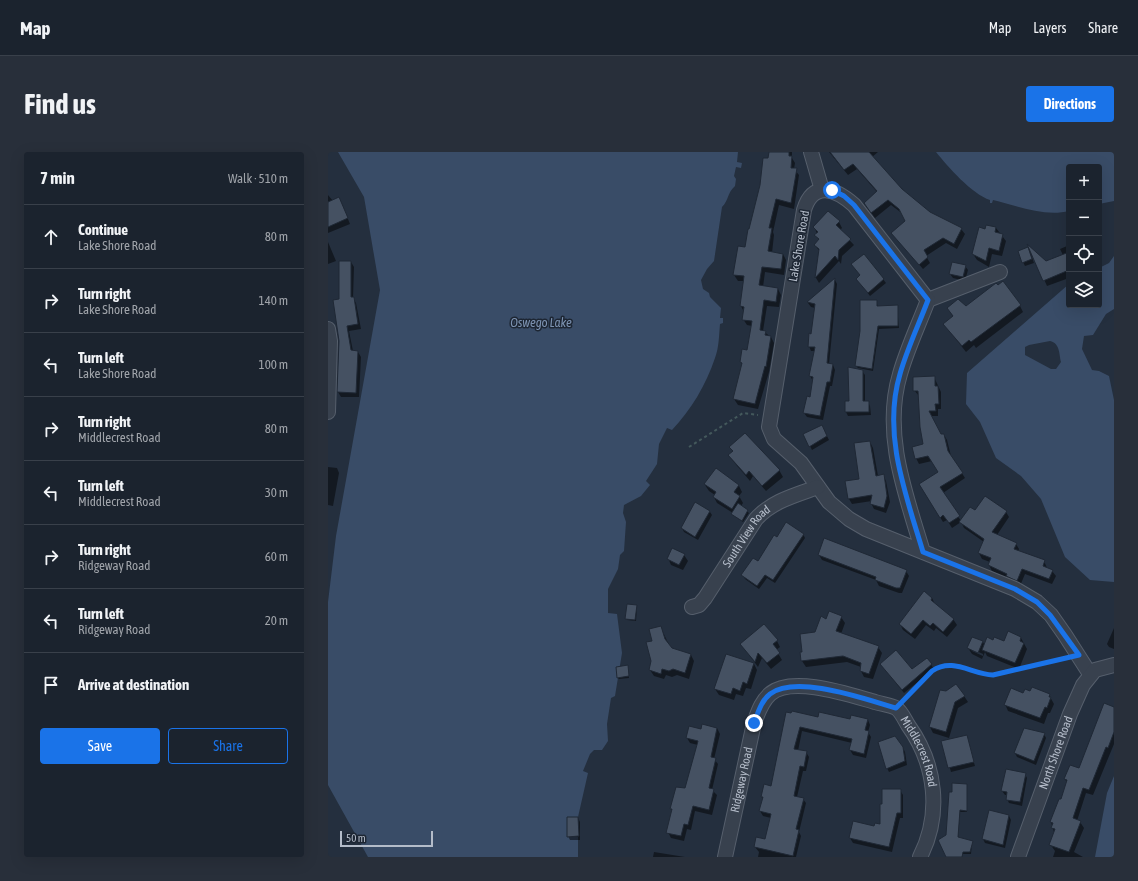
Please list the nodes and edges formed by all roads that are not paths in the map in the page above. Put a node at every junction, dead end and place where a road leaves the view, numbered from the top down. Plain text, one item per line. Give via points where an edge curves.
1 (811, 152) edge
2 (822, 190) junction
3 (1000, 272) dead end
4 (928, 300) junction
5 (328, 329) edge
6 (328, 412) edge
7 (818, 487) junction
8 (923, 552) junction
9 (692, 607) dead end
10 (1114, 665) edge
11 (1090, 674) junction
12 (896, 708) joint
13 (725, 857) edge
14 (920, 857) edge
15 (1018, 857) edge

1 - 2 street
2 - 4 street via 832,190 854,205
2 - 7 street, Lake Shore Road via 810,197 804,210 769,427 774,440 800,463
3 - 4 street
4 - 8 street via 900,374 893,418 893,436 900,469
5 - 6 street
7 - 8 street, Lake Shore Road via 828,502 849,520
7 - 9 street, South View Road via 764,511 705,598 699,605
8 - 11 street, Lake Shore Road via 1015,589 1037,602 1050,615
10 - 11 street
11 - 15 street, North Shore Road via 1070,714
12 - 13 street, Ridgeway Road via 853,695 813,688 788,687 770,694 761,704 754,723
12 - 14 street, Middlecrest Road via 919,740 932,777 933,813 930,832

